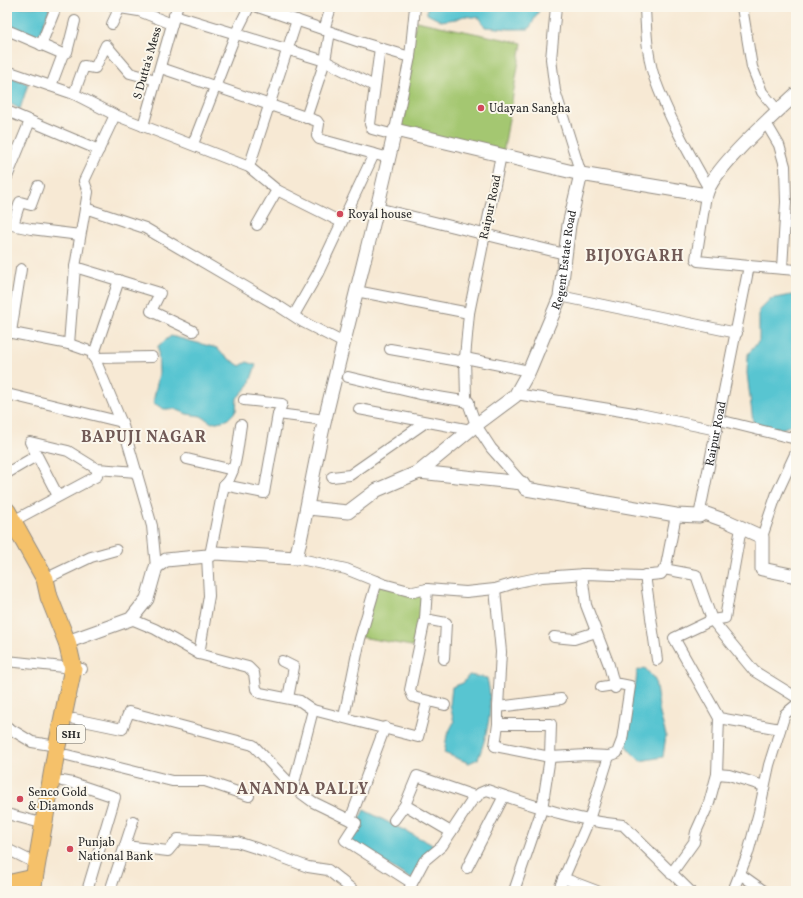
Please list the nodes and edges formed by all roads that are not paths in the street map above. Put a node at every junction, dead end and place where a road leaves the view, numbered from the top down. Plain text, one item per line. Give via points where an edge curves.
1 (56, 7) edge
2 (249, 7) edge
3 (258, 7) edge
4 (331, 7) edge
5 (415, 7) edge
6 (556, 7) edge
7 (645, 7) edge
8 (742, 7) edge
9 (118, 8) edge
10 (281, 10) edge
11 (174, 15) edge
12 (297, 20) junction
13 (75, 21) dead end
14 (112, 24) dead end
15 (7, 30) edge
16 (327, 31) junction
17 (236, 33) junction
18 (41, 44) junction
19 (380, 48) junction
20 (288, 51) junction
21 (63, 54) junction
22 (410, 57) junction
23 (325, 61) junction
24 (160, 68) junction
25 (7, 71) edge
26 (156, 80) junction
27 (51, 86) junction
28 (374, 86) junction
29 (215, 87) junction
30 (74, 94) junction
31 (796, 94) edge
32 (269, 104) junction
33 (7, 111) edge
34 (778, 111) junction
35 (116, 115) junction
36 (306, 118) junction
37 (30, 121) junction
38 (766, 123) junction
39 (144, 126) junction
40 (394, 133) junction
41 (193, 144) junction
42 (99, 150) junction
43 (374, 154) junction
44 (501, 155) junction
45 (389, 158) junction
46 (249, 167) junction
47 (581, 174) junction
48 (7, 177) edge
49 (38, 186) dead end
50 (277, 190) junction
51 (707, 191) junction
52 (85, 208) junction
53 (377, 208) junction
54 (341, 222) junction
55 (257, 224) dead end
56 (10, 225) edge
57 (484, 233) junction
58 (80, 235) junction
59 (565, 254) junction
60 (75, 266) junction
61 (749, 266) junction
62 (782, 268) junction
63 (22, 269) dead end
64 (796, 270) edge
65 (119, 280) junction
66 (356, 290) junction
67 (560, 296) junction
68 (469, 313) junction
69 (294, 315) junction
70 (193, 331) dead end
71 (9, 332) edge
72 (737, 333) junction
73 (344, 343) junction
74 (69, 344) junction
75 (390, 349) dead end
76 (152, 357) dead end
77 (94, 358) junction
78 (465, 358) junction
79 (529, 371) junction
80 (348, 377) dead end
81 (7, 394) edge
82 (516, 394) junction
83 (244, 400) dead end
84 (469, 402) junction
85 (358, 409) dead end
86 (278, 414) junction
87 (325, 420) junction
88 (122, 422) junction
89 (426, 422) junction
90 (241, 424) dead end
91 (718, 425) junction
92 (473, 427) junction
93 (796, 439) edge
94 (796, 452) edge
95 (36, 456) junction
96 (187, 459) dead end
97 (793, 464) edge
98 (97, 469) junction
99 (233, 470) junction
100 (7, 472) edge
101 (137, 472) junction
102 (419, 472) junction
103 (332, 477) dead end
104 (522, 483) junction
105 (224, 485) junction
106 (58, 496) junction
107 (308, 508) junction
108 (676, 515) junction
109 (10, 516) edge
110 (699, 516) junction
111 (741, 528) junction
112 (762, 537) junction
113 (116, 550) dead end
114 (209, 555) junction
115 (296, 558) junction
116 (156, 567) junction
117 (664, 569) junction
118 (582, 574) junction
119 (645, 575) junction
120 (796, 576) edge
121 (46, 582) junction
122 (377, 582) junction
123 (427, 589) junction
124 (495, 589) junction
125 (131, 619) junction
126 (425, 619) junction
127 (712, 620) junction
128 (596, 632) junction
129 (554, 637) dead end
130 (72, 640) junction
131 (199, 654) junction
132 (444, 659) dead end
133 (657, 660) dead end
134 (7, 661) edge
135 (282, 661) dead end
136 (78, 669) junction
137 (615, 686) junction
138 (601, 687) dead end
139 (796, 697) edge
140 (288, 698) junction
141 (561, 699) dead end
142 (427, 702) junction
143 (446, 705) dead end
144 (796, 705) edge
145 (498, 707) junction
146 (313, 710) junction
147 (344, 717) junction
148 (719, 718) junction
149 (74, 719) junction
150 (498, 724) junction
151 (7, 727) edge
152 (385, 727) junction
153 (780, 729) junction
154 (62, 750) junction
155 (608, 756) junction
156 (550, 757) junction
157 (717, 774) junction
158 (62, 781) junction
159 (764, 786) junction
160 (293, 787) junction
161 (249, 796) dead end
162 (504, 796) junction
163 (477, 797) junction
164 (404, 805) junction
165 (542, 809) junction
166 (7, 814) edge
167 (350, 820) junction
168 (394, 820) dead end
169 (589, 820) junction
170 (134, 821) dead end
171 (45, 824) junction
172 (451, 832) junction
173 (125, 846) junction
174 (7, 849) edge
175 (467, 868) dead end
176 (671, 874) junction
177 (740, 874) junction
178 (563, 878) junction
179 (36, 881) edge
180 (7, 884) edge
181 (410, 887) edge
182 (87, 891) edge
183 (110, 891) edge
184 (354, 891) edge
185 (514, 891) edge
186 (558, 891) edge
187 (597, 891) edge
188 (690, 891) edge
189 (733, 891) edge
190 (764, 891) edge

1 - 18 street
2 - 17 street
3 - 10 street
4 - 16 street
5 - 22 street
6 - 47 street via 551,59 555,90
7 - 51 street via 646,31 654,76 677,131
8 - 34 street via 752,67 762,92
9 - 11 street
9 - 14 street
10 - 12 street
11 - 17 street
11 - 24 street, S Dutta's Mess
12 - 16 street
12 - 20 street
13 - 21 street via 68,52
15 - 18 street
16 - 19 street
16 - 23 street
17 - 20 street
17 - 29 street
18 - 21 street
19 - 22 street
19 - 28 street
20 - 23 street
20 - 32 street
21 - 27 street
22 - 40 street
23 - 28 street
23 - 36 street
24 - 26 street, S Dutta's Mess
24 - 29 street
25 - 27 street
26 - 30 street via 130,73 106,45 95,68 84,66
26 - 39 street, S Dutta's Mess
27 - 30 street
28 - 40 street via 370,127
29 - 32 street
29 - 41 street
30 - 35 street
31 - 34 street
32 - 36 street
32 - 46 street
33 - 37 street
34 - 38 street
35 - 39 street
35 - 42 street
36 - 43 street via 319,122 319,139
37 - 42 street
37 - 48 street
38 - 51 street via 734,155
38 - 62 street via 779,145 785,166 786,202
39 - 41 street
40 - 44 street
40 - 45 street
41 - 46 street
42 - 52 street via 84,181 88,189
43 - 45 street
43 - 54 street
44 - 47 street
44 - 57 street, Raipur Road
45 - 53 street
46 - 50 street
47 - 51 street
47 - 59 street, Regent Estate Road
49 - 56 street via 31,205 20,202
50 - 54 street
50 - 55 street
51 - 61 street via 696,259
52 - 58 street
52 - 69 street via 145,228
53 - 57 street
53 - 66 street
54 - 69 street via 318,272
56 - 58 street
57 - 59 street
57 - 68 street, Raipur Road
58 - 60 street
59 - 67 street, Regent Estate Road
60 - 65 street
60 - 74 street
61 - 62 street
61 - 72 street, Raipur Road
62 - 64 street
63 - 71 street
65 - 70 street via 160,293 151,311
65 - 77 street
66 - 68 street
66 - 73 street
67 - 72 street
67 - 79 street, Regent Estate Road
68 - 78 street, Raipur Road
69 - 73 street
71 - 74 street
72 - 91 street, Raipur Road
73 - 87 street
74 - 77 street via 92,352
75 - 78 street via 460,361
76 - 77 street
77 - 88 street
78 - 79 street
78 - 84 street, Raipur Road via 466,397
79 - 82 street, Regent Estate Road
80 - 84 street via 420,394
81 - 88 street
82 - 91 street
82 - 92 street, Regent Estate Road
83 - 86 street via 282,404
84 - 92 street, Raipur Road
85 - 89 street
86 - 87 street
86 - 105 street via 264,493
87 - 107 street
88 - 101 street
89 - 92 street
89 - 103 street via 350,475
90 - 99 street
91 - 93 street
91 - 110 street, Raipur Road
92 - 102 street, Regent Estate Road
92 - 104 street, Raipur Road
94 - 97 street
95 - 98 street via 30,442 68,451
95 - 100 street
95 - 106 street
96 - 99 street
97 - 112 street via 777,493
98 - 101 street
98 - 106 street via 97,476
99 - 105 street via 230,480
101 - 116 street via 152,526
102 - 104 street
102 - 107 street, Regent Estate Road via 377,490 348,512
104 - 108 street via 526,489
105 - 114 street
106 - 109 street
107 - 115 street
108 - 110 street
108 - 117 street
109 - 121 main road, SH1
110 - 111 street via 704,513
111 - 112 street
111 - 127 street via 726,618
112 - 120 street via 762,569
113 - 121 street via 91,557
114 - 115 street via 215,553
114 - 116 street via 166,560
114 - 131 street via 210,596
115 - 122 street via 346,569
116 - 125 street via 147,599
117 - 119 street via 661,574
117 - 127 street via 696,575
118 - 119 street
118 - 124 street via 542,577
118 - 128 street via 586,605
119 - 133 street
121 - 130 main road, SH1 via 56,596
122 - 123 street via 413,592
122 - 147 street via 360,639
123 - 124 street via 466,592
123 - 126 street
124 - 145 street via 501,652
125 - 130 street
125 - 131 street via 155,629
126 - 132 street via 446,623
126 - 142 street via 410,690 413,697
127 - 139 street via 754,671
127 - 148 street via 674,638
128 - 129 street via 574,639
128 - 137 street
130 - 136 main road, SH1 via 83,657
131 - 140 street via 248,667 254,673 258,691
134 - 136 street
135 - 140 street via 294,667
136 - 149 main road, SH1
136 - 154 main road, SH1
137 - 138 street
137 - 155 street via 630,686 622,740 617,752
140 - 146 street via 300,701
141 - 145 street
142 - 143 street
142 - 152 street via 418,737
144 - 153 street via 785,714
145 - 150 street
146 - 147 street
146 - 160 street
147 - 152 street
148 - 153 street
148 - 157 street
149 - 154 main road, SH1
149 - 160 street via 122,729 129,712 253,745
150 - 156 street via 495,746
150 - 156 street via 551,724
151 - 154 street via 32,742
152 - 167 street
153 - 159 street
154 - 158 main road, SH1
154 - 161 street via 172,781 205,781
154 - 171 main road, SH1
155 - 156 street
155 - 169 street
156 - 165 street
157 - 159 street
157 - 176 street via 694,842
158 - 179 main road, SH1
158 - 182 street via 115,797
159 - 177 street via 759,812
160 - 167 street via 313,802
162 - 163 street via 486,790
162 - 165 street
162 - 175 street
163 - 164 street via 418,776
163 - 172 street
164 - 168 street
164 - 172 street
165 - 169 street
165 - 185 street
166 - 171 street
167 - 181 street via 356,823 345,840
169 - 176 street via 623,825
169 - 178 street
170 - 173 street
171 - 179 main road, SH1
172 - 181 street via 442,846 424,861
173 - 183 street
173 - 184 street via 168,851 178,839 237,842 308,867 328,870
174 - 179 street
176 - 188 street
177 - 189 street
177 - 190 street
178 - 186 street
178 - 187 street
179 - 180 main road

